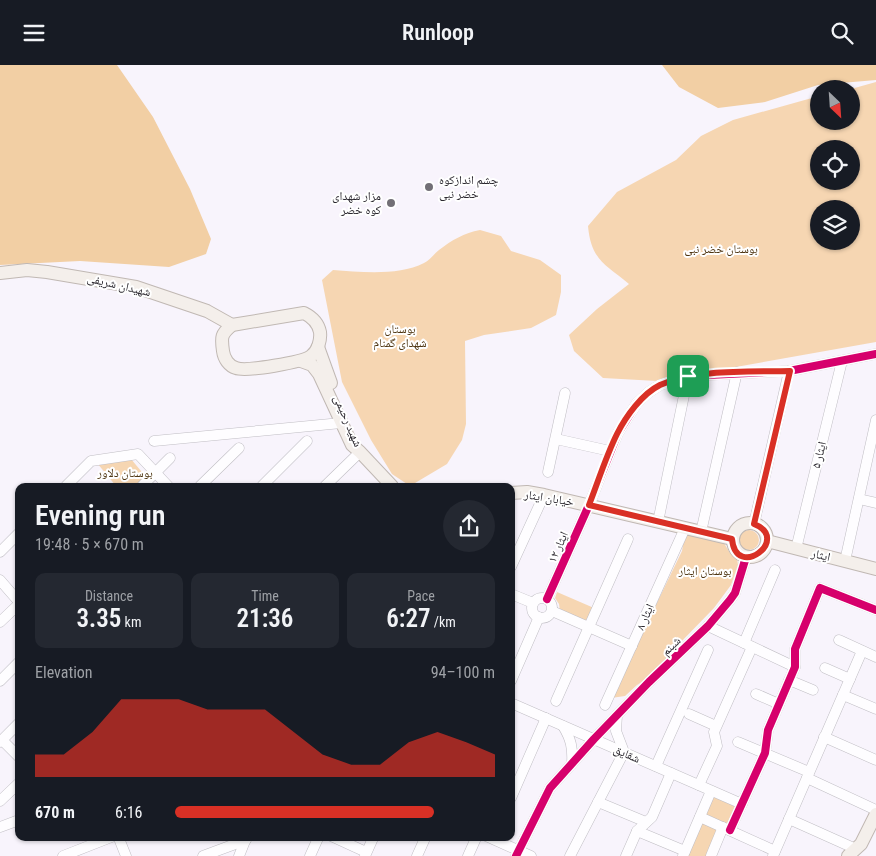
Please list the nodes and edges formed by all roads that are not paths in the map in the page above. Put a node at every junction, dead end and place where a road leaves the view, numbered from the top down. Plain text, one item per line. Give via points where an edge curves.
1 (0, 273) edge
2 (232, 325) junction
3 (318, 347) junction
4 (876, 354) edge
5 (301, 361) junction
6 (842, 361) junction
7 (790, 371) junction
8 (737, 372) junction
9 (688, 376) junction
10 (565, 393) dead end
11 (876, 421) edge
12 (341, 423) junction
13 (556, 439) junction
14 (154, 441) dead end
15 (307, 441) dead end
16 (239, 448) dead end
17 (360, 451) junction
18 (610, 451) junction
19 (170, 458) dead end
20 (156, 472) junction
21 (548, 472) dead end
22 (69, 483) edge
23 (145, 483) edge
24 (165, 483) edge
25 (203, 483) edge
26 (265, 483) edge
27 (328, 483) edge
28 (389, 483) edge
29 (515, 493) edge
30 (544, 495) junction
31 (859, 499) junction
32 (876, 503) edge
33 (589, 505) junction
34 (658, 522) junction
35 (754, 524) junction
36 (685, 528) junction
37 (700, 532) junction
38 (15, 537) edge
39 (628, 539) dead end
40 (732, 539) junction
41 (767, 541) junction
42 (796, 549) junction
43 (0, 552) edge
44 (746, 557) junction
45 (515, 558) edge
46 (845, 561) junction
47 (876, 569) edge
48 (775, 571) dead end
49 (0, 580) edge
50 (515, 596) edge
51 (15, 598) edge
52 (547, 599) junction
53 (533, 603) junction
54 (15, 607) edge
55 (876, 610) edge
56 (552, 611) junction
57 (538, 617) junction
58 (0, 622) edge
59 (708, 626) junction
60 (589, 627) junction
61 (839, 640) dead end
62 (748, 645) junction
63 (632, 646) junction
64 (708, 649) dead end
65 (862, 651) junction
66 (876, 657) edge
67 (15, 667) edge
68 (795, 667) junction
69 (825, 668) dead end
70 (515, 672) edge
71 (850, 679) junction
72 (789, 680) junction
73 (0, 681) edge
74 (813, 690) dead end
75 (756, 695) dead end
76 (843, 695) junction
77 (556, 701) dead end
78 (778, 704) junction
79 (515, 705) edge
80 (605, 705) dead end
81 (876, 709) edge
82 (689, 714) dead end
83 (617, 715) junction
84 (546, 718) junction
85 (563, 726) junction
86 (716, 726) junction
87 (15, 727) edge
88 (824, 737) junction
89 (594, 739) junction
90 (1, 741) edge
91 (738, 742) dead end
92 (624, 752) junction
93 (15, 753) edge
94 (765, 753) junction
95 (876, 760) edge
96 (572, 764) junction
97 (656, 766) junction
98 (671, 773) junction
99 (808, 775) junction
100 (699, 785) junction
101 (15, 787) edge
102 (515, 789) edge
103 (711, 791) junction
104 (0, 801) edge
105 (598, 802) junction
106 (742, 805) junction
107 (876, 812) edge
108 (700, 817) junction
109 (789, 819) junction
110 (15, 821) edge
111 (646, 822) junction
112 (0, 827) edge
113 (726, 829) junction
114 (637, 831) junction
115 (872, 833) edge
116 (101, 841) edge
117 (120, 841) edge
118 (239, 841) edge
119 (245, 841) edge
120 (316, 841) edge
121 (341, 841) edge
122 (372, 841) edge
123 (424, 841) edge
124 (474, 841) edge
125 (498, 841) edge
126 (517, 853) edge
127 (684, 853) edge
128 (774, 853) edge
129 (852, 853) edge
130 (365, 854) edge
131 (63, 856) edge
132 (126, 856) edge
133 (203, 856) edge
134 (239, 856) edge
135 (310, 856) edge
136 (417, 856) edge
137 (468, 856) edge
138 (531, 856) edge
139 (570, 856) edge
140 (626, 856) edge
141 (711, 856) edge

1 - 2 main road, شهیدان شریفی via 28,270 136,287 207,311
2 - 3 main road, شهید رحیمی via 304,313 312,317 319,327 321,338
2 - 5 main road via 223,333 222,341 224,356 237,369
3 - 5 main road via 310,357
3 - 17 main road, شهید رحیمی via 359,441
4 - 6 street, ایثار ۱۲
5 - 12 main road via 312,365 319,374
6 - 7 street, ایثار ۱۲
6 - 42 street, ایثار ۵
7 - 8 street, ایثار ۱۲
7 - 35 street
8 - 9 street, ایثار ۱۲
8 - 37 street
9 - 18 street, ایثار ۱۲ via 660,385 637,403
9 - 34 street
10 - 13 street
11 - 31 street
12 - 14 street
12 - 17 main road via 352,445
13 - 18 street
13 - 21 street
15 - 26 street
16 - 25 street
17 - 27 street
17 - 28 main road, شهید رحیمی
18 - 33 street, ایثار ۱۲
19 - 20 street
20 - 22 street via 138,454 91,461
20 - 23 street
20 - 24 street
29 - 30 main road, خیابان ایثار
30 - 33 main road, خیابان ایثار
30 - 45 street
31 - 32 street
31 - 46 street
33 - 34 main road, خیابان ایثار
33 - 52 street, ایثار ۱۲
34 - 36 main road, خیابان ایثار
35 - 40 main road via 740,526
35 - 41 main road via 765,532
36 - 37 main road, خیابان ایثار
36 - 63 street, ایثار ۸
37 - 40 main road, خیابان ایثار
38 - 43 street
39 - 60 street
40 - 44 main road via 737,552
41 - 42 main road, ایثار
41 - 44 main road via 758,555
42 - 46 main road, ایثار
44 - 59 street, شبنم via 735,593
46 - 47 main road, ایثار
48 - 62 street
49 - 51 street
50 - 53 street
52 - 53 street
52 - 56 street
53 - 57 street via 533,611
54 - 58 street
55 - 68 street via 820,588 795,649
56 - 57 street via 545,618
56 - 60 street
57 - 70 street
59 - 62 street
59 - 83 street, شبنم
60 - 63 street
60 - 77 street
61 - 65 street
62 - 68 street
62 - 86 street
63 - 80 street, ایثار ۸
64 - 97 street
65 - 66 street
65 - 71 street
67 - 73 street
68 - 72 street
69 - 71 street
71 - 76 street
72 - 74 street
72 - 78 street
75 - 78 street
76 - 81 street
76 - 88 street
78 - 94 street via 768,730
79 - 84 street, شقایق
82 - 86 street
83 - 89 street, شبنم
83 - 92 street via 616,731
84 - 85 street, شقایق
84 - 102 street
85 - 89 street, شقایق
85 - 96 street via 571,739
86 - 100 street via 717,745
87 - 90 street
88 - 95 street
88 - 99 street
89 - 92 street, شقایق
89 - 96 street, شبنم
90 - 93 street
91 - 94 street
92 - 97 street, شقایق
92 - 105 street
94 - 99 street
94 - 106 street
96 - 126 street, شبنم via 550,789
97 - 98 street, شقایق
98 - 100 street, شقایق
98 - 111 street via 652,817
99 - 107 street
99 - 109 street
100 - 103 street, شقایق
101 - 104 street
103 - 106 street, شقایق
103 - 108 street
105 - 111 street
105 - 139 street
106 - 113 street
107 - 115 main road
108 - 113 street
108 - 127 street
109 - 128 street
109 - 129 street
110 - 112 street
111 - 114 street
113 - 128 street
113 - 141 street
114 - 127 street
114 - 140 street
115 - 129 main road
116 - 131 street
117 - 132 street
118 - 133 street
119 - 134 street
120 - 135 street
121 - 130 street
122 - 130 street
123 - 136 street
124 - 137 street
125 - 126 street
126 - 138 street

